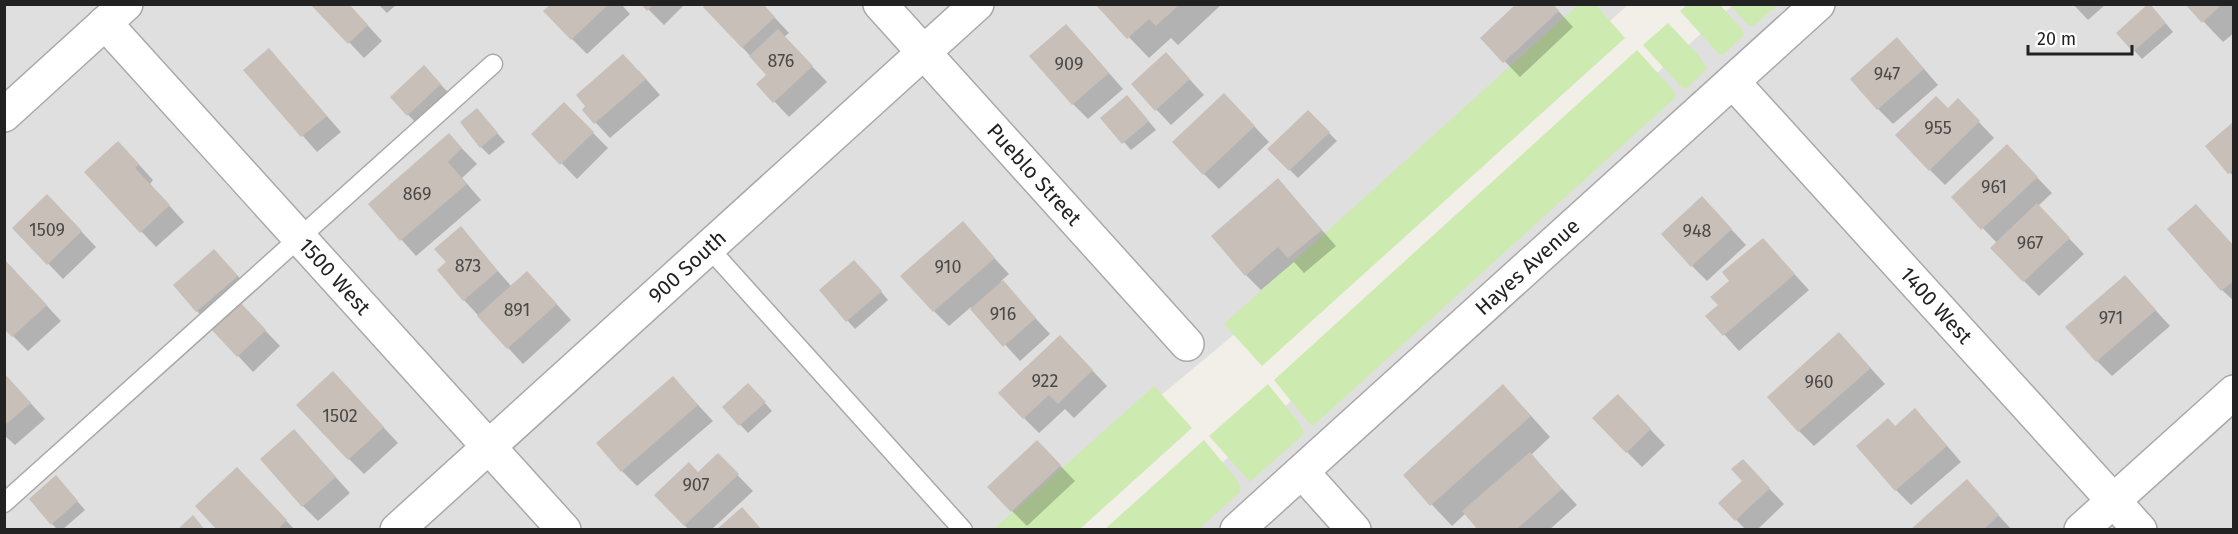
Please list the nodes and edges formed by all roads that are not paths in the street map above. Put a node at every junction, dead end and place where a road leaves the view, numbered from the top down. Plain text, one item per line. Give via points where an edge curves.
1 (880, 4) edge
2 (977, 4) edge
3 (1818, 4) edge
4 (116, 14) edge
5 (923, 53) junction
6 (493, 64) dead end
7 (1733, 82) junction
8 (4, 115) edge
9 (299, 237) junction
10 (708, 247) junction
11 (1187, 344) dead end
12 (2234, 392) edge
13 (489, 446) junction
14 (1302, 472) junction
15 (2113, 501) junction
16 (4, 503) edge
17 (397, 530) edge
18 (564, 530) edge
19 (963, 530) edge
20 (1237, 530) edge
21 (1354, 530) edge
22 (2081, 530) edge
23 (2139, 530) edge

1 - 5 street, Pueblo Street
2 - 5 street, 900 South
3 - 7 street, Hayes Avenue
4 - 8 street
4 - 9 street, 1500 West
5 - 10 street, 900 South
5 - 11 street, Pueblo Street
6 - 9 lane
7 - 14 street, Hayes Avenue
7 - 15 street, 1400 West
9 - 13 street, 1500 West
9 - 16 lane
10 - 13 street, 900 South
10 - 19 lane
12 - 15 street
13 - 17 street, 900 South
13 - 18 street, 1500 West
14 - 20 street, Hayes Avenue
14 - 21 street
15 - 22 street
15 - 23 street, 1400 West

